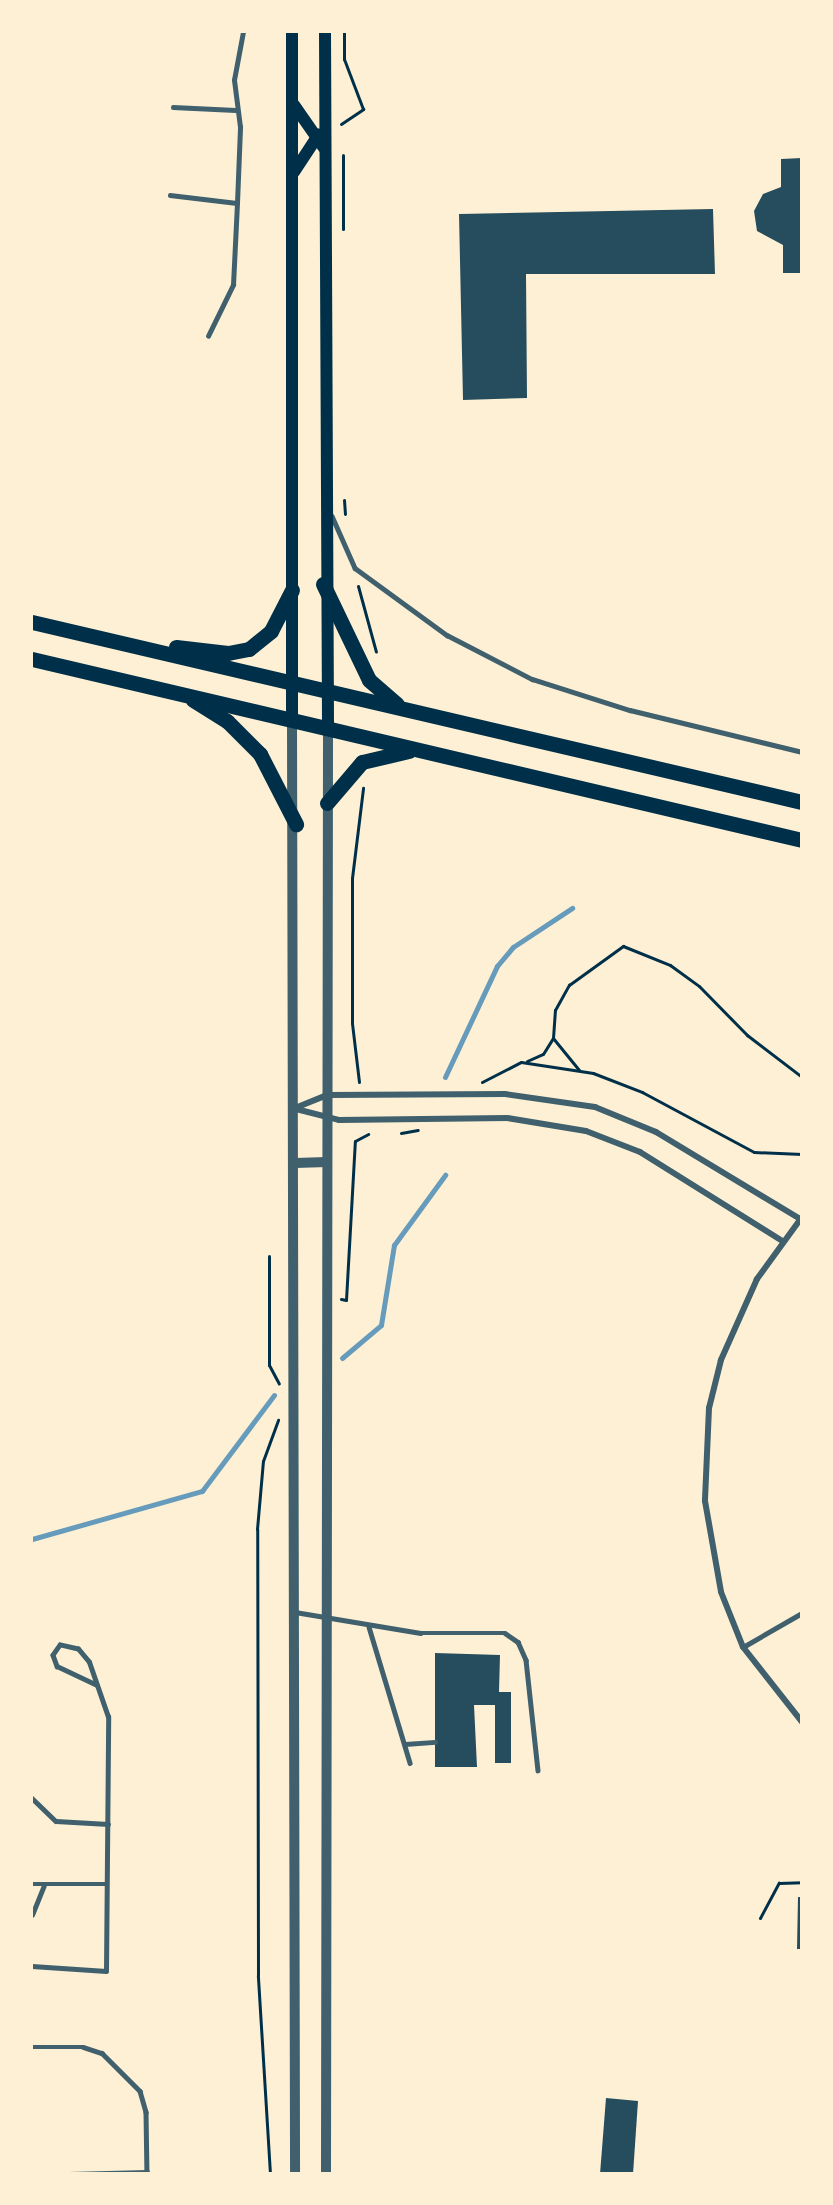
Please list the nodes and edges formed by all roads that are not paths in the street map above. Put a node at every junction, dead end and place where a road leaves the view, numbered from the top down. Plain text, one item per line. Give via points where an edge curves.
1 (243, 32) edge
2 (292, 32) edge
3 (325, 32) edge
4 (293, 104) junction
5 (173, 106) dead end
6 (235, 110) junction
7 (321, 138) junction
8 (293, 173) junction
9 (170, 195) dead end
10 (237, 203) junction
11 (208, 336) dead end
12 (323, 491) junction
13 (323, 584) junction
14 (292, 590) junction
15 (32, 622) edge
16 (95, 637) junction
17 (32, 658) edge
18 (293, 682) junction
19 (326, 689) junction
20 (173, 690) junction
21 (400, 707) junction
22 (292, 720) junction
23 (328, 729) junction
24 (415, 749) junction
25 (801, 752) edge
26 (801, 802) edge
27 (327, 803) junction
28 (296, 824) junction
29 (801, 840) edge
30 (327, 1095) junction
31 (295, 1108) junction
32 (327, 1118) junction
33 (327, 1162) junction
34 (295, 1163) junction
35 (801, 1218) edge
36 (781, 1240) junction
37 (295, 1612) junction
38 (801, 1613) edge
39 (326, 1617) junction
40 (369, 1627) junction
41 (743, 1647) junction
42 (97, 1685) junction
43 (801, 1722) edge
44 (435, 1742) dead end
45 (405, 1744) junction
46 (410, 1763) dead end
47 (538, 1770) dead end
48 (32, 1798) edge
49 (108, 1824) junction
50 (32, 1884) edge
51 (107, 1884) junction
52 (44, 1886) junction
53 (32, 1915) edge
54 (32, 1966) edge
55 (32, 2047) edge
56 (147, 2173) edge
57 (68, 2174) edge
58 (295, 2174) edge
59 (326, 2174) edge

1 - 6 lane via 234,80
2 - 4 main road
3 - 7 main road
4 - 7 main road
4 - 8 main road
5 - 6 lane
6 - 10 lane via 240,127
7 - 8 main road
7 - 12 main road
8 - 14 main road
9 - 10 lane
10 - 11 lane via 233,285
12 - 13 main road
12 - 25 lane via 346,558 447,634 532,679 630,710
13 - 19 main road
13 - 21 main road via 369,680
14 - 16 main road via 271,631 240,652
14 - 18 main road
15 - 16 main road
16 - 18 main road
17 - 20 main road
18 - 19 main road
18 - 22 main road
19 - 21 main road
19 - 23 main road
20 - 22 main road
20 - 28 main road via 227,721 254,747
21 - 26 main road
22 - 23 main road
22 - 28 street
23 - 24 main road
23 - 27 street
24 - 27 main road via 362,762
24 - 29 main road
27 - 30 street
28 - 31 street
30 - 31 street
30 - 32 street
30 - 35 street via 505,1094 595,1107 656,1132
31 - 32 street
31 - 34 street
32 - 33 street
32 - 36 street via 507,1118 586,1131 640,1152
33 - 34 street
33 - 39 street
34 - 37 street
35 - 36 street
36 - 41 street via 730,1333 709,1408 705,1501 711,1550
37 - 39 lane
37 - 58 street
38 - 41 lane
39 - 40 lane
39 - 59 street
40 - 45 lane
40 - 47 lane via 505,1633 518,1642 526,1660
41 - 43 street
42 - 42 lane via 57,1666 53,1655 60,1645 78,1648
42 - 49 lane via 108,1717
44 - 45 lane
45 - 46 lane
48 - 49 lane via 56,1821
49 - 51 lane
50 - 52 lane
51 - 52 lane
51 - 54 lane via 106,1971
52 - 53 lane
55 - 56 lane via 83,2047 102,2054 140,2091 146,2112
56 - 57 lane

